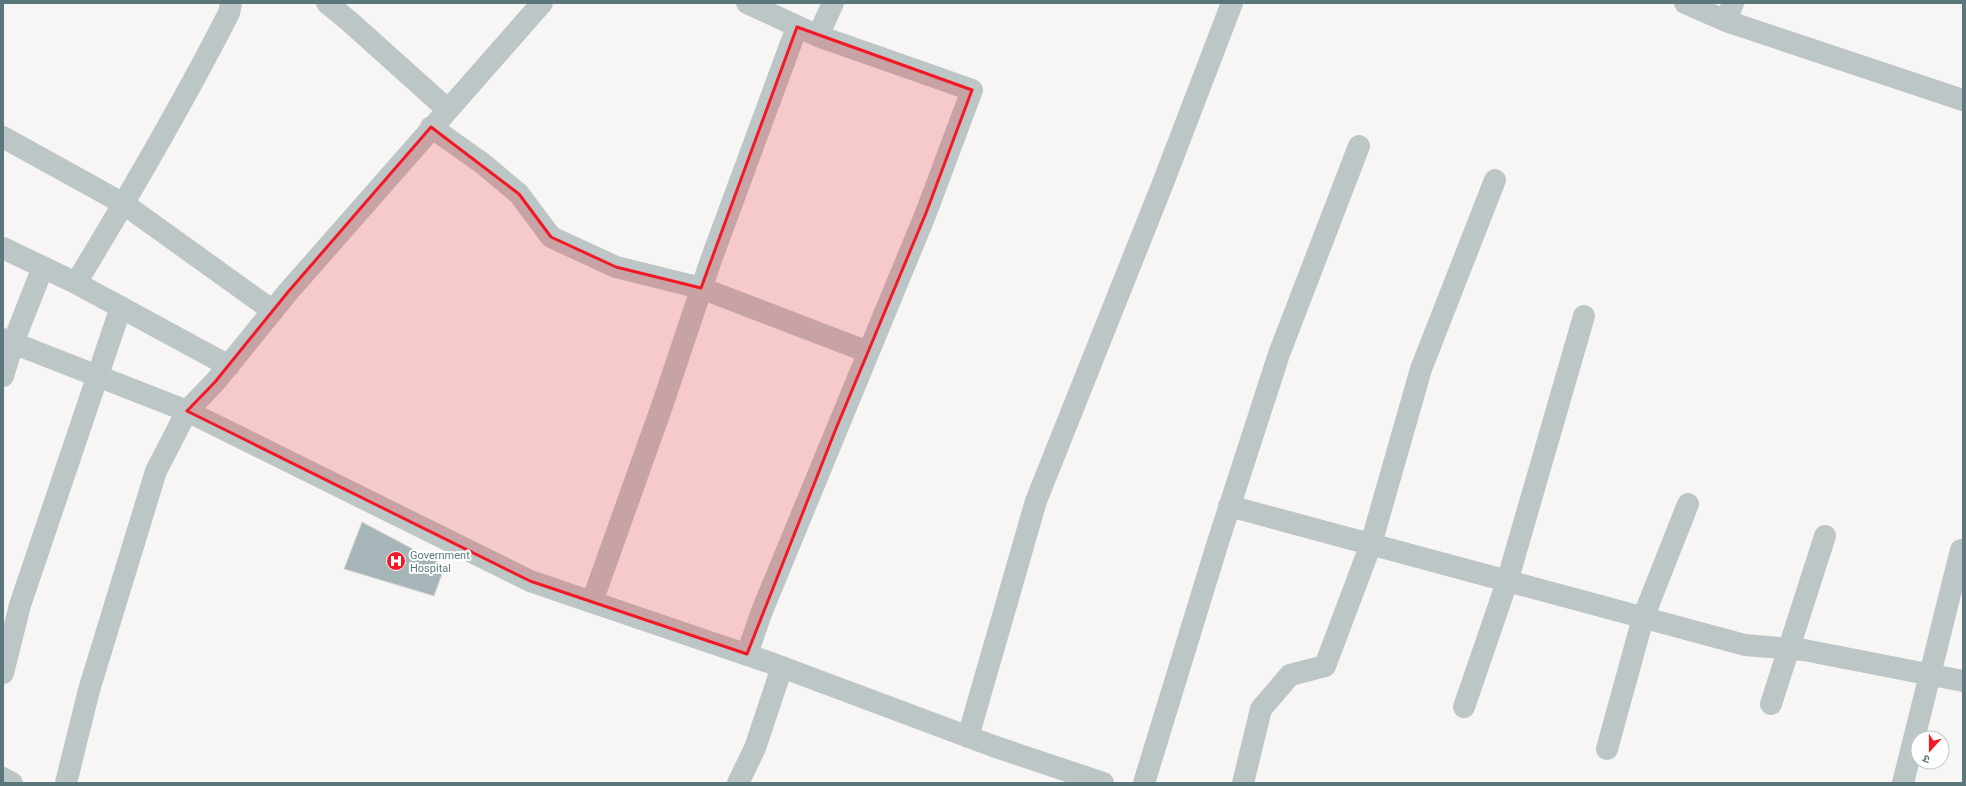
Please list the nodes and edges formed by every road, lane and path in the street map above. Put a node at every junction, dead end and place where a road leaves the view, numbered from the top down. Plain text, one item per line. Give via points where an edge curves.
1 (231, 3) edge
2 (327, 3) edge
3 (542, 3) edge
4 (747, 3) edge
5 (834, 3) edge
6 (1232, 3) edge
7 (1685, 3) edge
8 (1730, 12) edge
9 (797, 27) junction
10 (818, 36) junction
11 (1963, 100) edge
12 (447, 109) junction
13 (431, 127) junction
14 (3, 138) edge
15 (1359, 146) dead end
16 (1495, 180) dead end
17 (124, 204) junction
18 (3, 248) edge
19 (43, 267) junction
20 (76, 283) junction
21 (702, 288) junction
22 (121, 307) junction
23 (273, 311) junction
24 (1584, 316) dead end
25 (8, 341) edge
26 (868, 352) junction
27 (228, 366) junction
28 (98, 375) junction
29 (3, 376) edge
30 (186, 411) junction
31 (1688, 504) dead end
32 (1229, 506) junction
33 (1825, 536) dead end
34 (1370, 544) junction
35 (1961, 550) dead end
36 (1508, 582) junction
37 (592, 602) junction
38 (1643, 618) junction
39 (1788, 649) junction
40 (747, 654) junction
41 (782, 667) junction
42 (3, 673) edge
43 (1931, 675) junction
44 (1963, 681) edge
45 (1771, 704) dead end
46 (1464, 707) dead end
47 (968, 737) junction
48 (1607, 749) dead end
49 (1051, 775) edge
50 (3, 778) edge
51 (12, 783) edge
52 (66, 783) edge
53 (738, 783) edge
54 (1102, 783) edge
55 (1144, 783) edge
56 (1243, 783) edge
57 (1903, 783) edge

1 - 17 street via 229,13 194,82
2 - 12 street
3 - 12 street
4 - 9 street
5 - 10 street
6 - 47 street via 1036,501
7 - 8 street
8 - 11 street
9 - 10 street
9 - 21 street
10 - 26 street via 972,90 926,213
12 - 13 street
13 - 21 street via 482,163 519,194 551,237 616,267
13 - 23 street
14 - 17 street
15 - 32 street via 1279,354
16 - 34 street via 1421,369
17 - 20 street
17 - 23 street
18 - 19 street
19 - 20 street
19 - 25 street
20 - 22 street
21 - 26 street
21 - 37 street
22 - 27 street
22 - 28 street
23 - 27 street
24 - 36 street
25 - 28 street
25 - 29 street
26 - 40 street via 762,611
27 - 30 street
28 - 30 street
28 - 42 street via 20,605
30 - 37 street via 530,581
30 - 52 street via 156,471 89,690
31 - 38 street
32 - 34 street
32 - 55 street
33 - 39 street
34 - 36 street
34 - 56 street via 1325,666 1290,676 1261,709
35 - 43 street
36 - 38 street
36 - 46 street
37 - 40 street
38 - 39 street via 1745,645
38 - 48 street
39 - 43 street
39 - 45 street
40 - 41 street
41 - 47 street
41 - 53 street via 755,748
43 - 44 street
43 - 57 street
47 - 49 street
49 - 54 street
50 - 51 street

